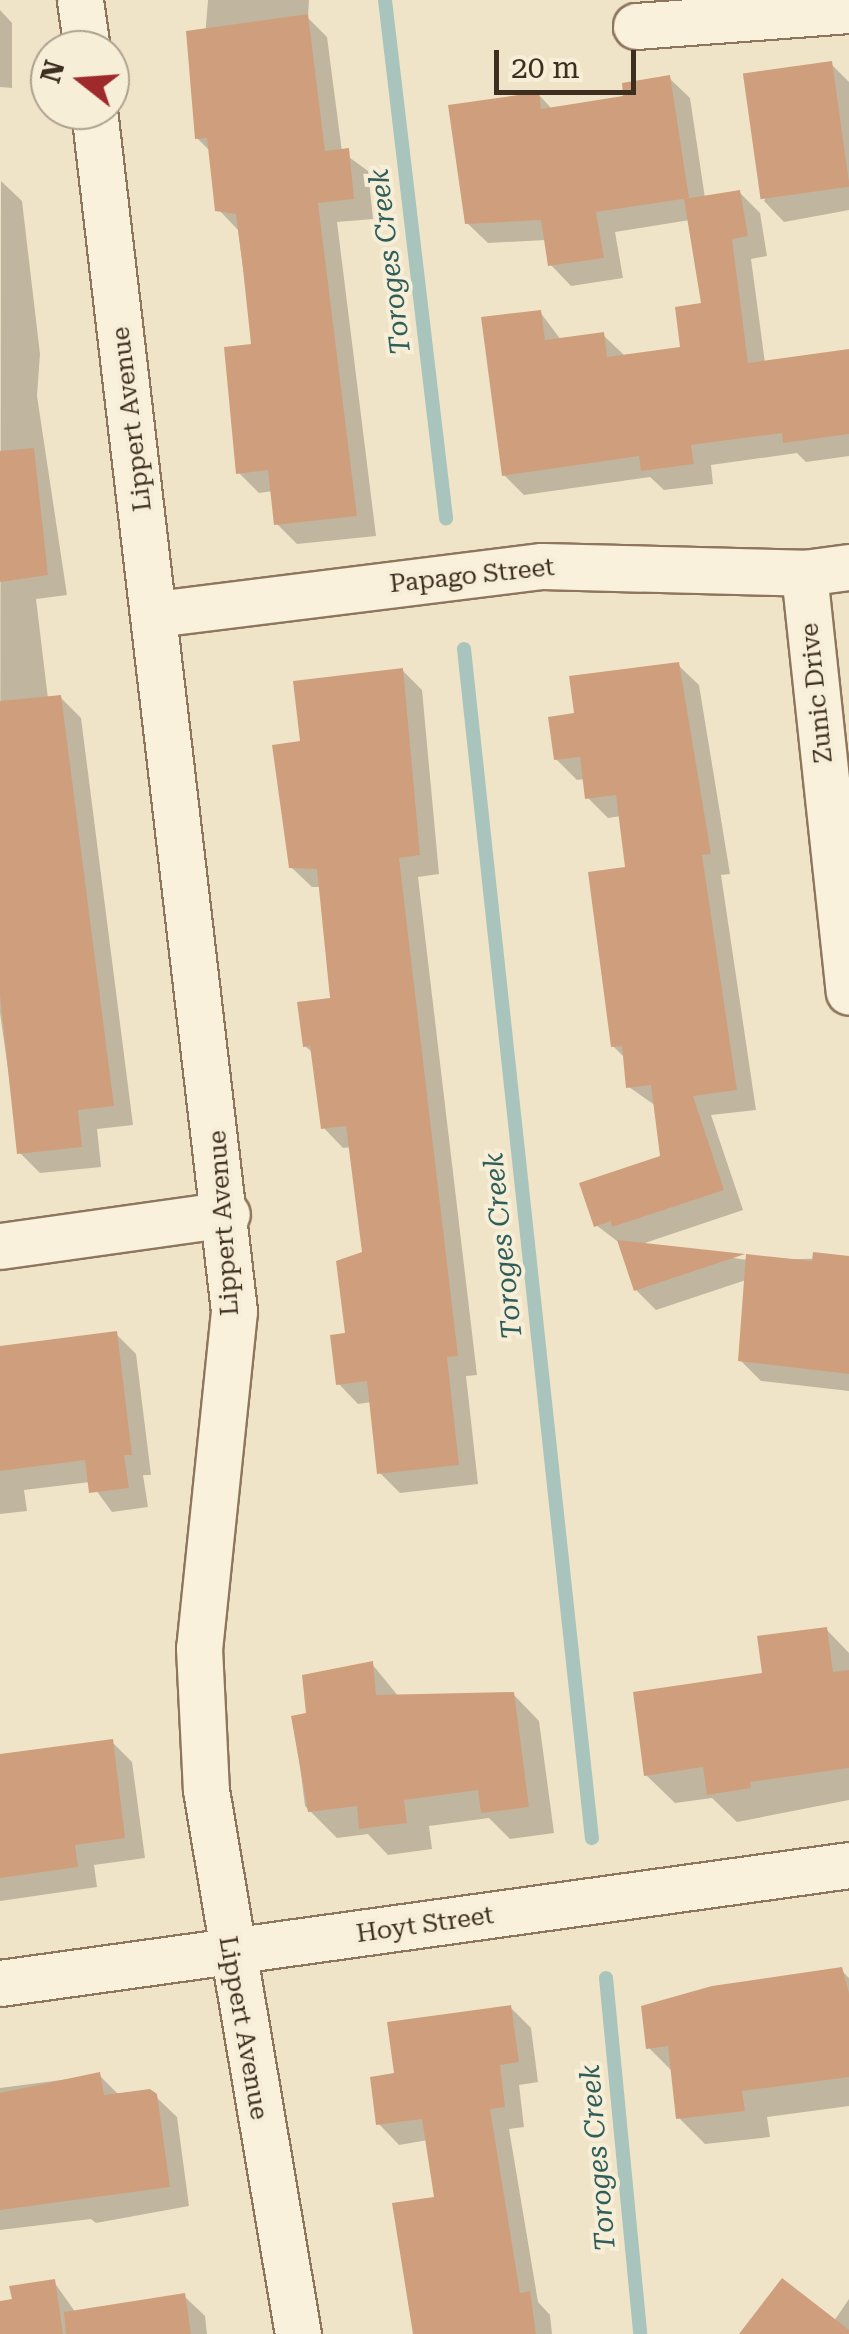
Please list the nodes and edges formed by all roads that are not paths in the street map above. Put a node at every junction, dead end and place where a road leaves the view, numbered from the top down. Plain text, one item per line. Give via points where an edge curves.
1 (80, 0) edge
2 (849, 10) edge
3 (636, 26) dead end
4 (84, 30) edge
5 (96, 130) edge
6 (849, 567) edge
7 (804, 573) junction
8 (156, 614) junction
9 (849, 992) edge
10 (227, 1214) junction
11 (0, 1246) edge
12 (849, 1865) edge
13 (229, 1953) junction
14 (0, 1983) edge
15 (298, 2334) edge

1 - 4 street
2 - 3 street
5 - 8 street, Lippert Avenue
6 - 7 street, Papago Street
7 - 8 street, Papago Street via 542,566
7 - 9 street, Zunic Drive
8 - 10 street, Lippert Avenue
10 - 11 street
10 - 13 street, Lippert Avenue via 234,1311 200,1648 206,1790
12 - 13 street, Hoyt Street
13 - 14 street, Hoyt Street
13 - 15 street, Lippert Avenue

